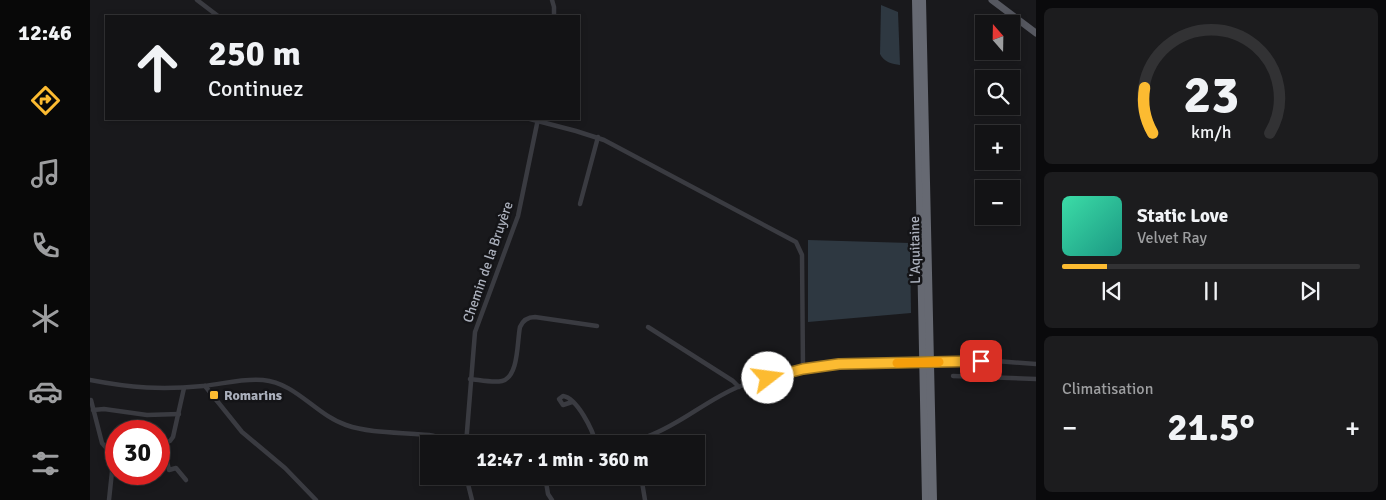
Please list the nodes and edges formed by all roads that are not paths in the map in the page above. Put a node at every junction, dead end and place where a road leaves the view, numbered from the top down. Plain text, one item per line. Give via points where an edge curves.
1 (197, 0) edge
2 (552, 0) edge
3 (916, 0) edge
4 (922, 0) edge
5 (992, 0) edge
6 (217, 15) edge
7 (554, 15) edge
8 (1036, 33) edge
9 (538, 120) edge
10 (598, 137) junction
11 (580, 204) dead end
12 (597, 326) dead end
13 (648, 326) dead end
14 (1036, 364) edge
15 (803, 369) junction
16 (953, 376) dead end
17 (1036, 379) edge
18 (90, 380) edge
19 (470, 380) junction
20 (205, 386) junction
21 (738, 387) junction
22 (184, 388) junction
23 (91, 400) edge
24 (572, 402) dead end
25 (93, 410) junction
26 (179, 414) junction
27 (428, 435) edge
28 (465, 435) edge
29 (593, 435) edge
30 (652, 435) edge
31 (170, 441) edge
32 (105, 446) edge
33 (170, 470) edge
34 (186, 480) dead end
35 (111, 485) edge
36 (468, 485) edge
37 (546, 485) edge
38 (642, 485) edge
39 (110, 500) edge
40 (316, 500) edge
41 (472, 500) edge
42 (552, 500) edge
43 (645, 500) edge
44 (926, 500) edge
45 (933, 500) edge

1 - 6 street
2 - 7 street
3 - 44 highway, L'Aquitaine
4 - 45 highway, L'Aquitaine
5 - 8 main road
9 - 10 street
9 - 19 street, Chemin de la Bruyère via 518,216 478,323
10 - 11 street
10 - 15 street via 796,242 802,255
12 - 19 street via 528,318 520,327 514,370 510,377 496,382
13 - 21 street
14 - 15 street, bridge via 914,362 839,364
15 - 21 street
16 - 17 street
18 - 22 street via 146,389
19 - 28 street, Chemin de la Bruyère
20 - 22 street
20 - 27 street via 265,380 291,390 348,426
20 - 40 street via 242,432 286,468
21 - 30 street
22 - 26 street
23 - 25 street
24 - 29 street via 590,424
25 - 26 street
25 - 32 street
26 - 31 street
33 - 34 street via 176,468
35 - 39 street
36 - 41 street
37 - 42 street
38 - 43 street

